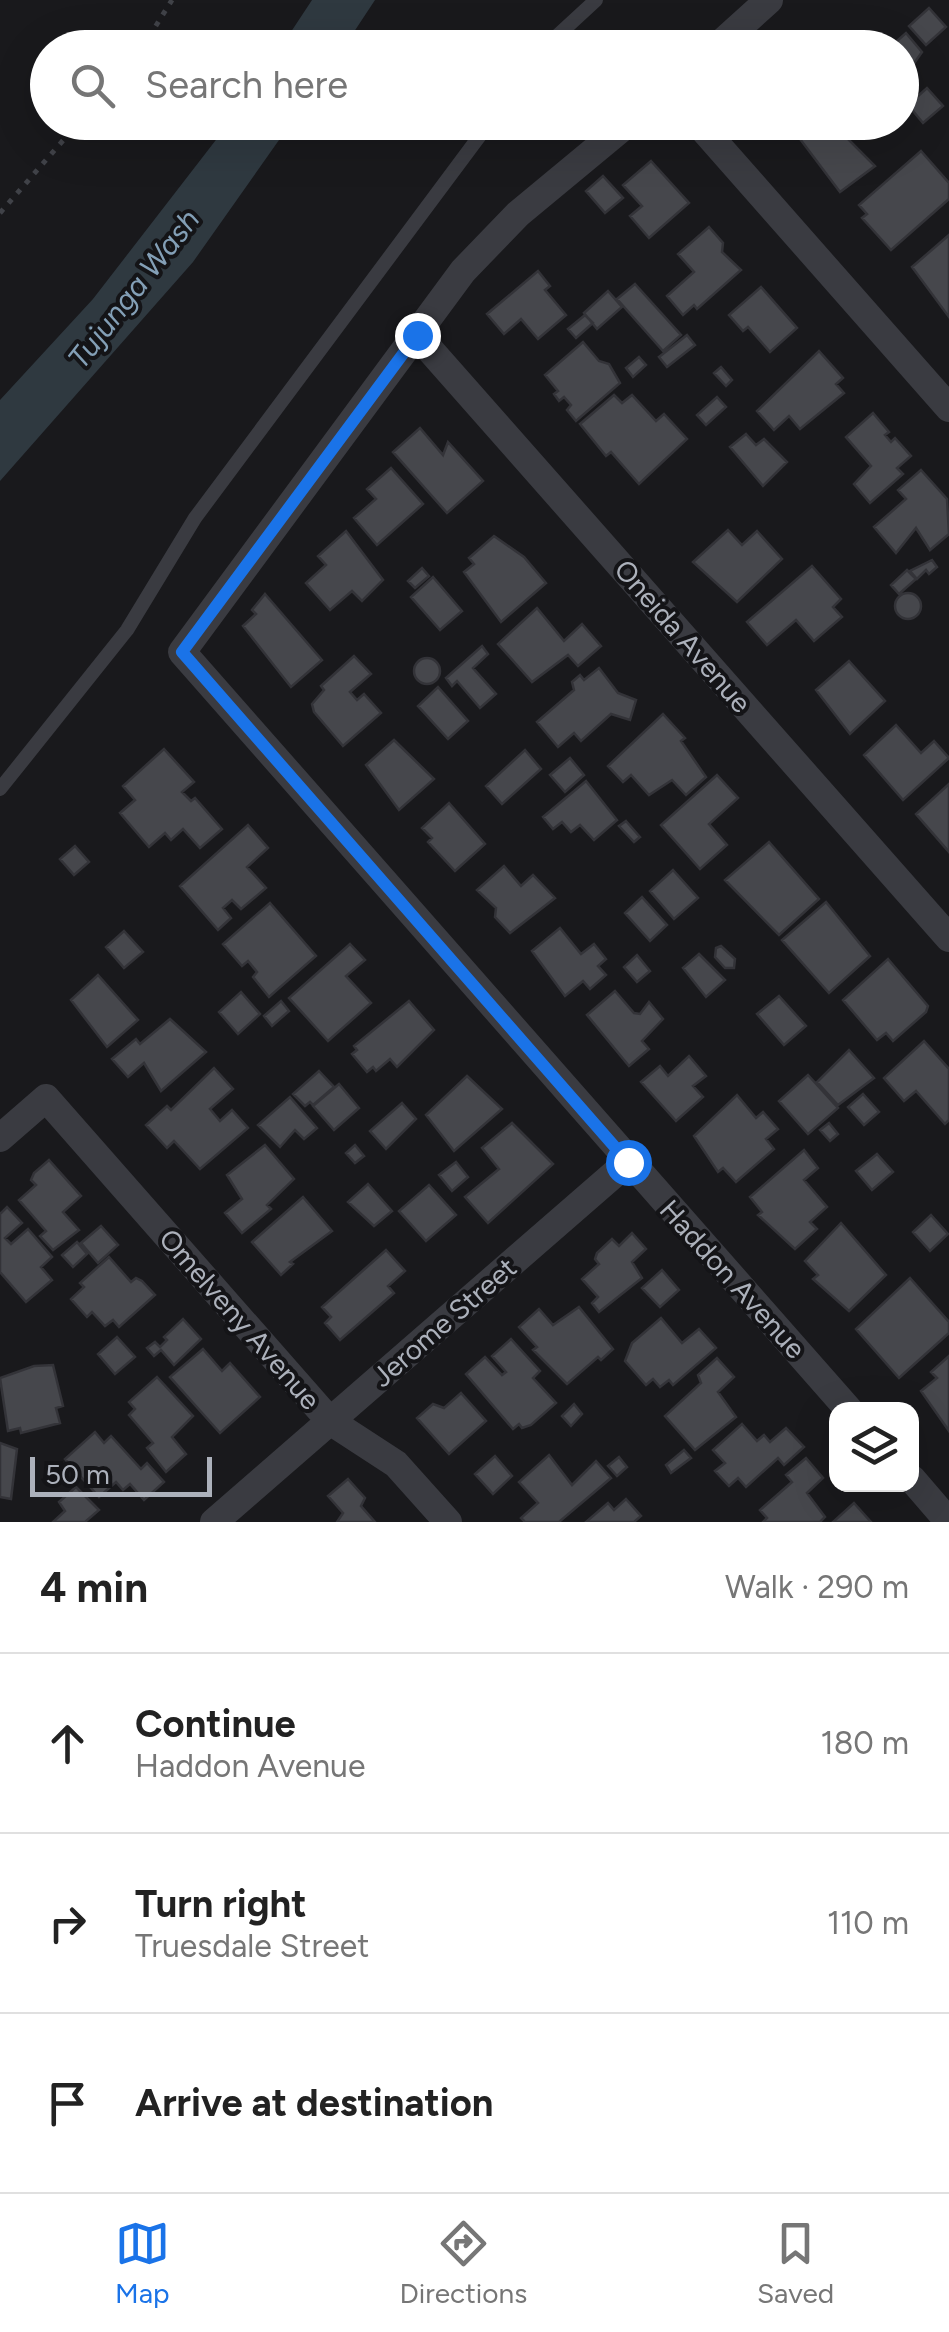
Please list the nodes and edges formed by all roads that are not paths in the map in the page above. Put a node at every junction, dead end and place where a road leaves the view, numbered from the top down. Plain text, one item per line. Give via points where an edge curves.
1 (596, 0) edge
2 (769, 0) edge
3 (564, 30) edge
4 (736, 30) edge
5 (477, 140) edge
6 (607, 140) edge
7 (713, 140) edge
8 (417, 335) junction
9 (949, 408) edge
10 (0, 788) edge
11 (949, 938) edge
12 (0, 1138) edge
13 (628, 1162) junction
14 (842, 1402) edge
15 (330, 1421) junction
16 (919, 1488) edge
17 (214, 1522) edge
18 (448, 1522) edge
19 (949, 1522) edge

1 - 3 lane
2 - 4 street
5 - 10 lane via 194,518 127,630
6 - 8 street via 518,214 463,271
7 - 9 street
8 - 11 street, Oneida Avenue
8 - 13 street, Haddon Avenue via 182,652
12 - 15 street, Omelveny Avenue via 46,1098
13 - 14 street, Haddon Avenue
13 - 15 street, Jerome Street
15 - 17 street, Jerome Street
15 - 18 street, Omelveny Avenue via 396,1464
16 - 19 street

